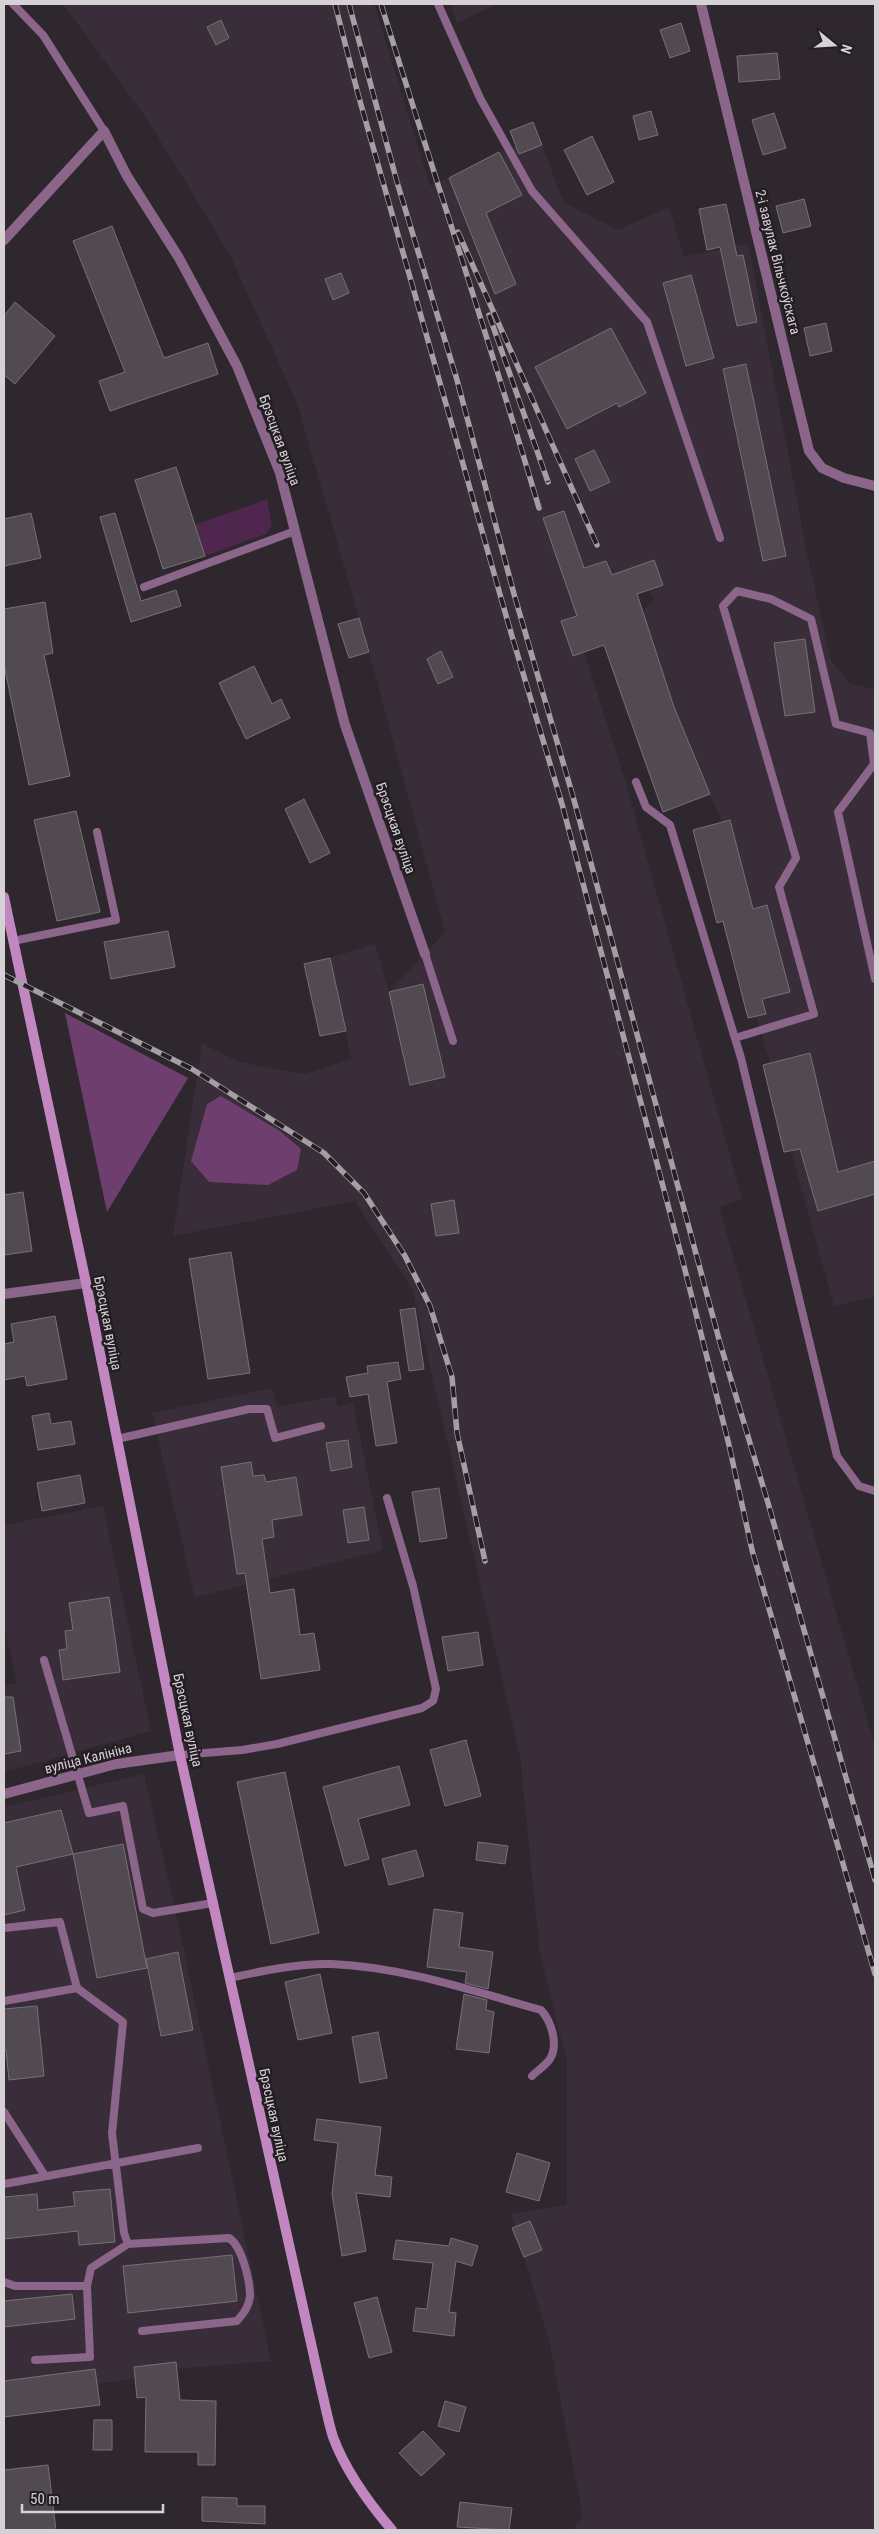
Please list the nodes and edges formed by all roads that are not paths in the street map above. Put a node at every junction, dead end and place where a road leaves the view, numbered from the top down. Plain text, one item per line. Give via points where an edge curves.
1 (13, 4) edge
2 (438, 4) edge
3 (701, 4) edge
4 (104, 131) junction
5 (4, 240) edge
6 (875, 486) edge
7 (295, 531) junction
8 (720, 538) dead end
9 (144, 587) dead end
10 (636, 782) dead end
11 (97, 832) dead end
12 (4, 897) edge
13 (13, 941) junction
14 (425, 954) joint
15 (875, 979) edge
16 (735, 1038) junction
17 (453, 1041) dead end
18 (86, 1283) junction
19 (4, 1294) edge
20 (321, 1426) dead end
21 (117, 1439) junction
22 (875, 1491) edge
23 (387, 1498) dead end
24 (44, 1660) dead end
25 (180, 1755) junction
26 (79, 1774) junction
27 (4, 1794) edge
28 (213, 1903) junction
29 (4, 1928) edge
30 (230, 1978) junction
31 (77, 1988) junction
32 (4, 2001) edge
33 (532, 2076) dead end
34 (4, 2112) edge
35 (198, 2148) dead end
36 (116, 2163) junction
37 (45, 2176) junction
38 (4, 2184) edge
39 (128, 2244) junction
40 (4, 2282) edge
41 (87, 2286) junction
42 (142, 2331) dead end
43 (35, 2360) dead end
44 (392, 2530) edge

1 - 4 lane via 43,35
2 - 8 lane via 480,98 532,191 647,322
3 - 6 street, 2-і завулак Вільчкоўскага via 809,451 822,468
4 - 5 street
4 - 7 street, Брэсцкая вуліца via 127,176 179,258 237,366 280,473
7 - 9 lane
7 - 14 street, Брэсцкая вуліца via 345,725
10 - 16 lane via 646,806 670,825
11 - 13 lane via 116,920
12 - 13 main road, Брэсцкая вуліца
13 - 18 main road, Брэсцкая вуліца
14 - 17 lane
15 - 16 lane via 838,812 874,764 870,733 836,724 811,619 771,599 737,591 723,606 796,858 779,887 814,1014
16 - 22 lane via 837,1456 859,1486
18 - 19 street
18 - 21 main road, Брэсцкая вуліца
20 - 21 lane via 275,1438 267,1409 249,1409
21 - 25 main road, Брэсцкая вуліца
23 - 25 lane via 413,1586 436,1689 433,1701 422,1708 277,1744
24 - 26 lane
25 - 26 street, вуліца Калініна via 130,1761
25 - 28 main road, Брэсцкая вуліца
26 - 27 street, вуліца Калініна
26 - 28 lane via 89,1813 123,1806 143,1909 153,1913
28 - 30 main road, Брэсцкая вуліца
29 - 31 lane via 60,1922
30 - 33 lane via 260,1971 330,1964 382,1968 541,2010 550,2020 554,2044 550,2059
30 - 44 main road, Брэсцкая вуліца via 333,2437 352,2476
31 - 32 lane
31 - 36 lane via 123,2022 112,2133
34 - 37 lane
35 - 36 lane
36 - 37 lane
36 - 39 lane
37 - 38 lane
39 - 41 lane via 91,2268
39 - 42 lane via 229,2238 236,2242 244,2264 250,2296 246,2311 237,2320
40 - 41 lane via 15,2286
41 - 43 lane via 90,2357

